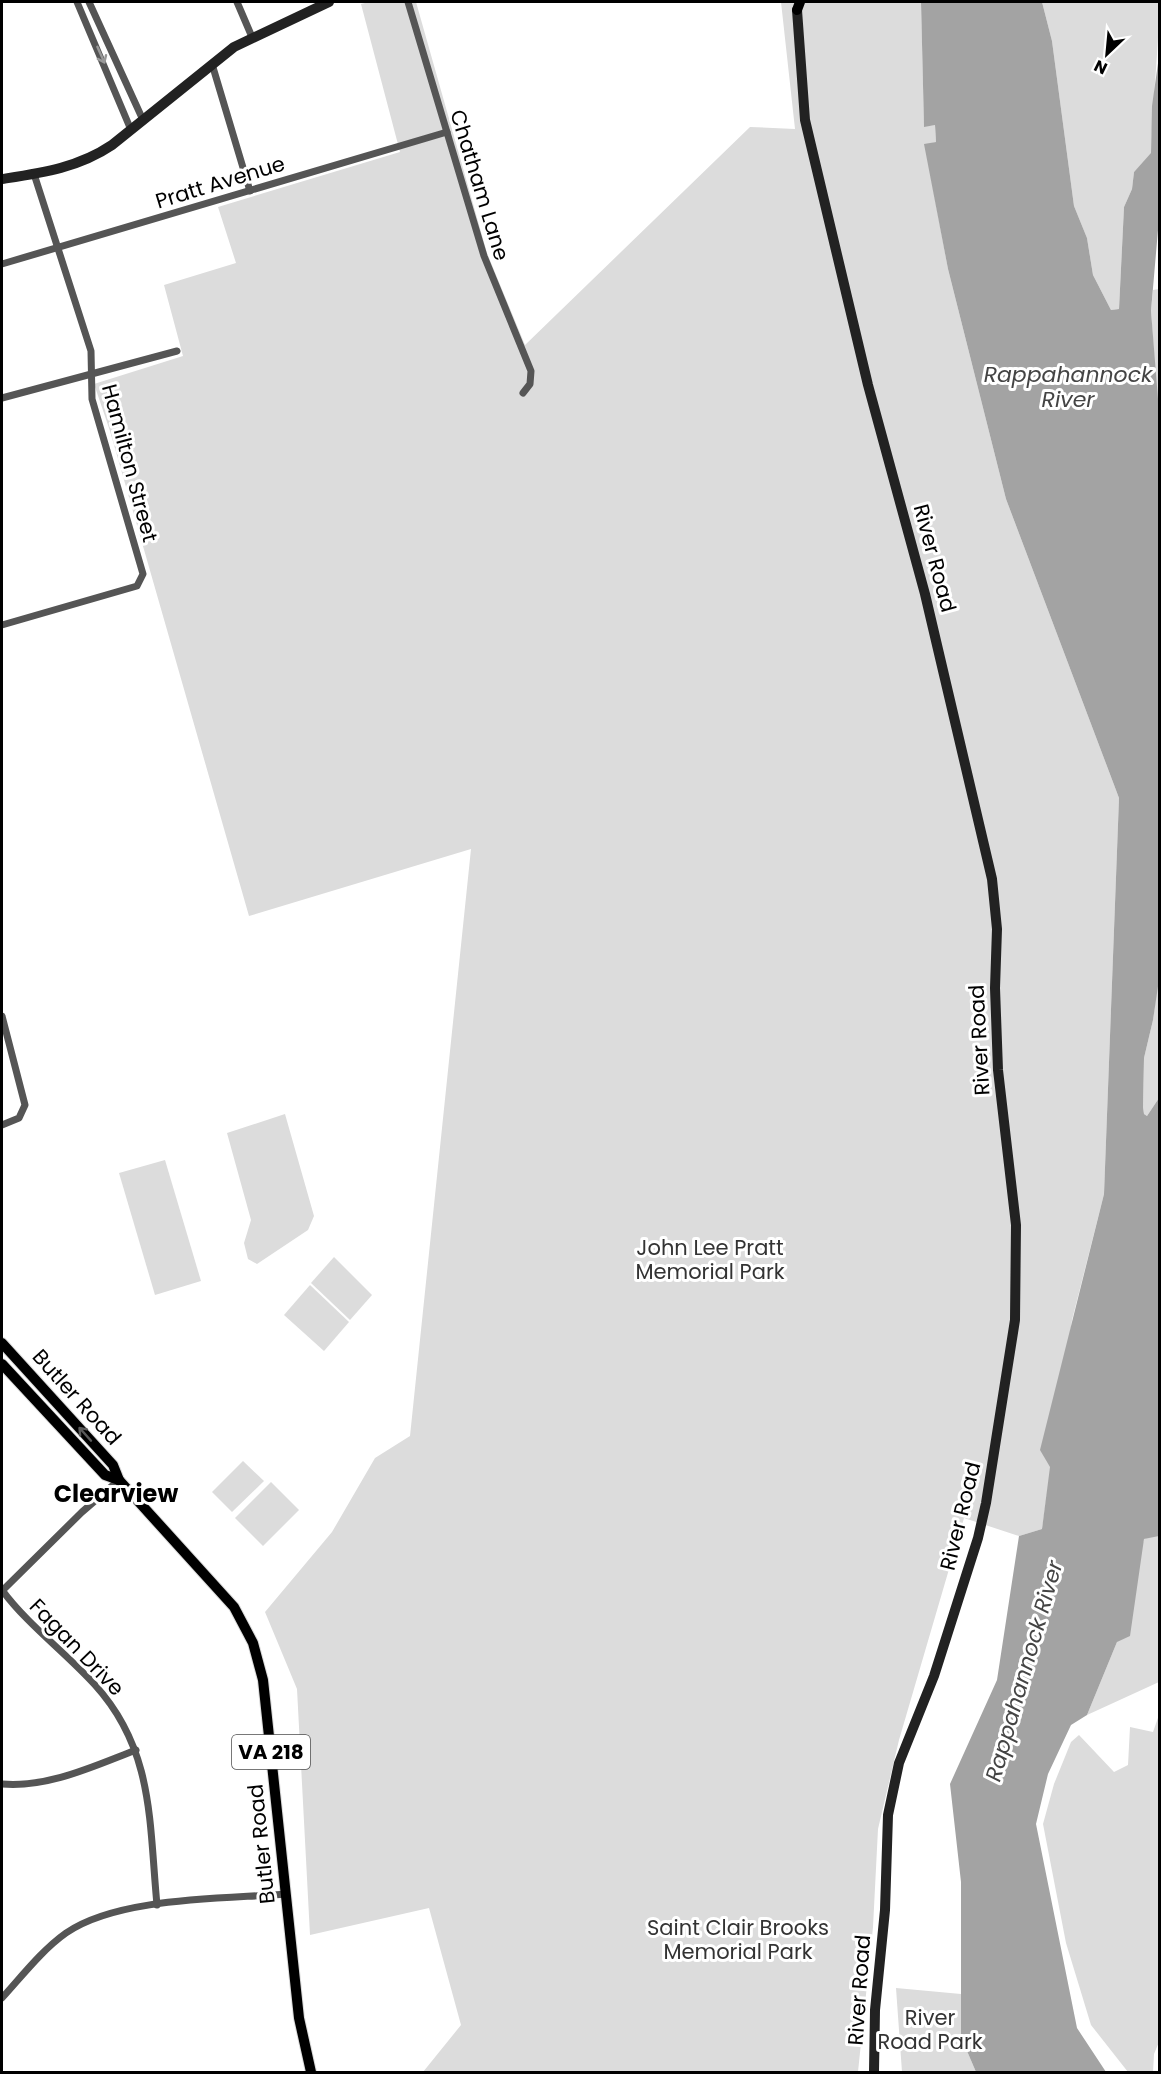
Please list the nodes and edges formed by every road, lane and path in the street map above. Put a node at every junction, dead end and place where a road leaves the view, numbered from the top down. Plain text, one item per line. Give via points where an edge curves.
1 (77, 2) edge
2 (89, 2) edge
3 (237, 2) edge
4 (329, 2) edge
5 (408, 2) edge
6 (797, 4) edge
7 (252, 37) junction
8 (212, 64) junction
9 (143, 120) junction
10 (131, 130) junction
11 (447, 132) junction
12 (34, 174) junction
13 (2, 179) edge
14 (250, 191) junction
15 (57, 247) junction
16 (2, 264) edge
17 (177, 351) dead end
18 (91, 374) junction
19 (523, 393) dead end
20 (2, 398) edge
21 (2, 624) edge
22 (2, 1016) edge
23 (2, 1125) edge
24 (2, 1343) edge
25 (2, 1364) edge
26 (119, 1480) junction
27 (2, 1591) edge
28 (136, 1750) junction
29 (2, 1784) edge
30 (286, 1894) junction
31 (157, 1905) junction
32 (2, 1998) edge
33 (311, 2073) edge
34 (874, 2073) edge

1 -> 10 street
2 - 9 street
3 - 7 street
4 - 7 street
5 - 11 street, Chatham Lane
6 - 34 street, River Road via 805,120 868,385 925,594 992,879 997,929 998,1070 1016,1225 1015,1320 986,1503 952,1621 899,1763 888,1815 885,1910 874,2010
7 - 8 street
8 - 9 street
8 - 14 street
9 - 10 street
10 - 12 street via 90,158
11 - 14 street, Pratt Avenue
11 - 19 street, Chatham Lane via 484,256 531,374
12 - 13 street
12 - 15 street, Hamilton Street
14 - 15 street, Pratt Avenue
15 - 16 street, Pratt Avenue
15 - 18 street, Hamilton Street via 91,351
17 - 18 street
18 - 20 street
18 - 21 street, Hamilton Street via 92,399 143,574 137,586
22 - 23 street via 25,1105 19,1118
26 -> 24 main road, Butler Road / VA 218 via 113,1465
25 - 26 main road, Butler Road / VA 218 via 106,1476
26 - 27 street
26 - 30 main road, Butler Road / VA 218 via 227,1599 253,1643 263,1680
27 - 28 street, Fagan Drive via 101,1693 122,1720
28 - 29 street via 65,1776
28 - 31 street, Fagan Drive via 145,1786
30 - 31 street
30 - 33 main road, Butler Road / VA 218 via 299,2018
31 - 32 street via 112,1913 77,1927 52,1945

